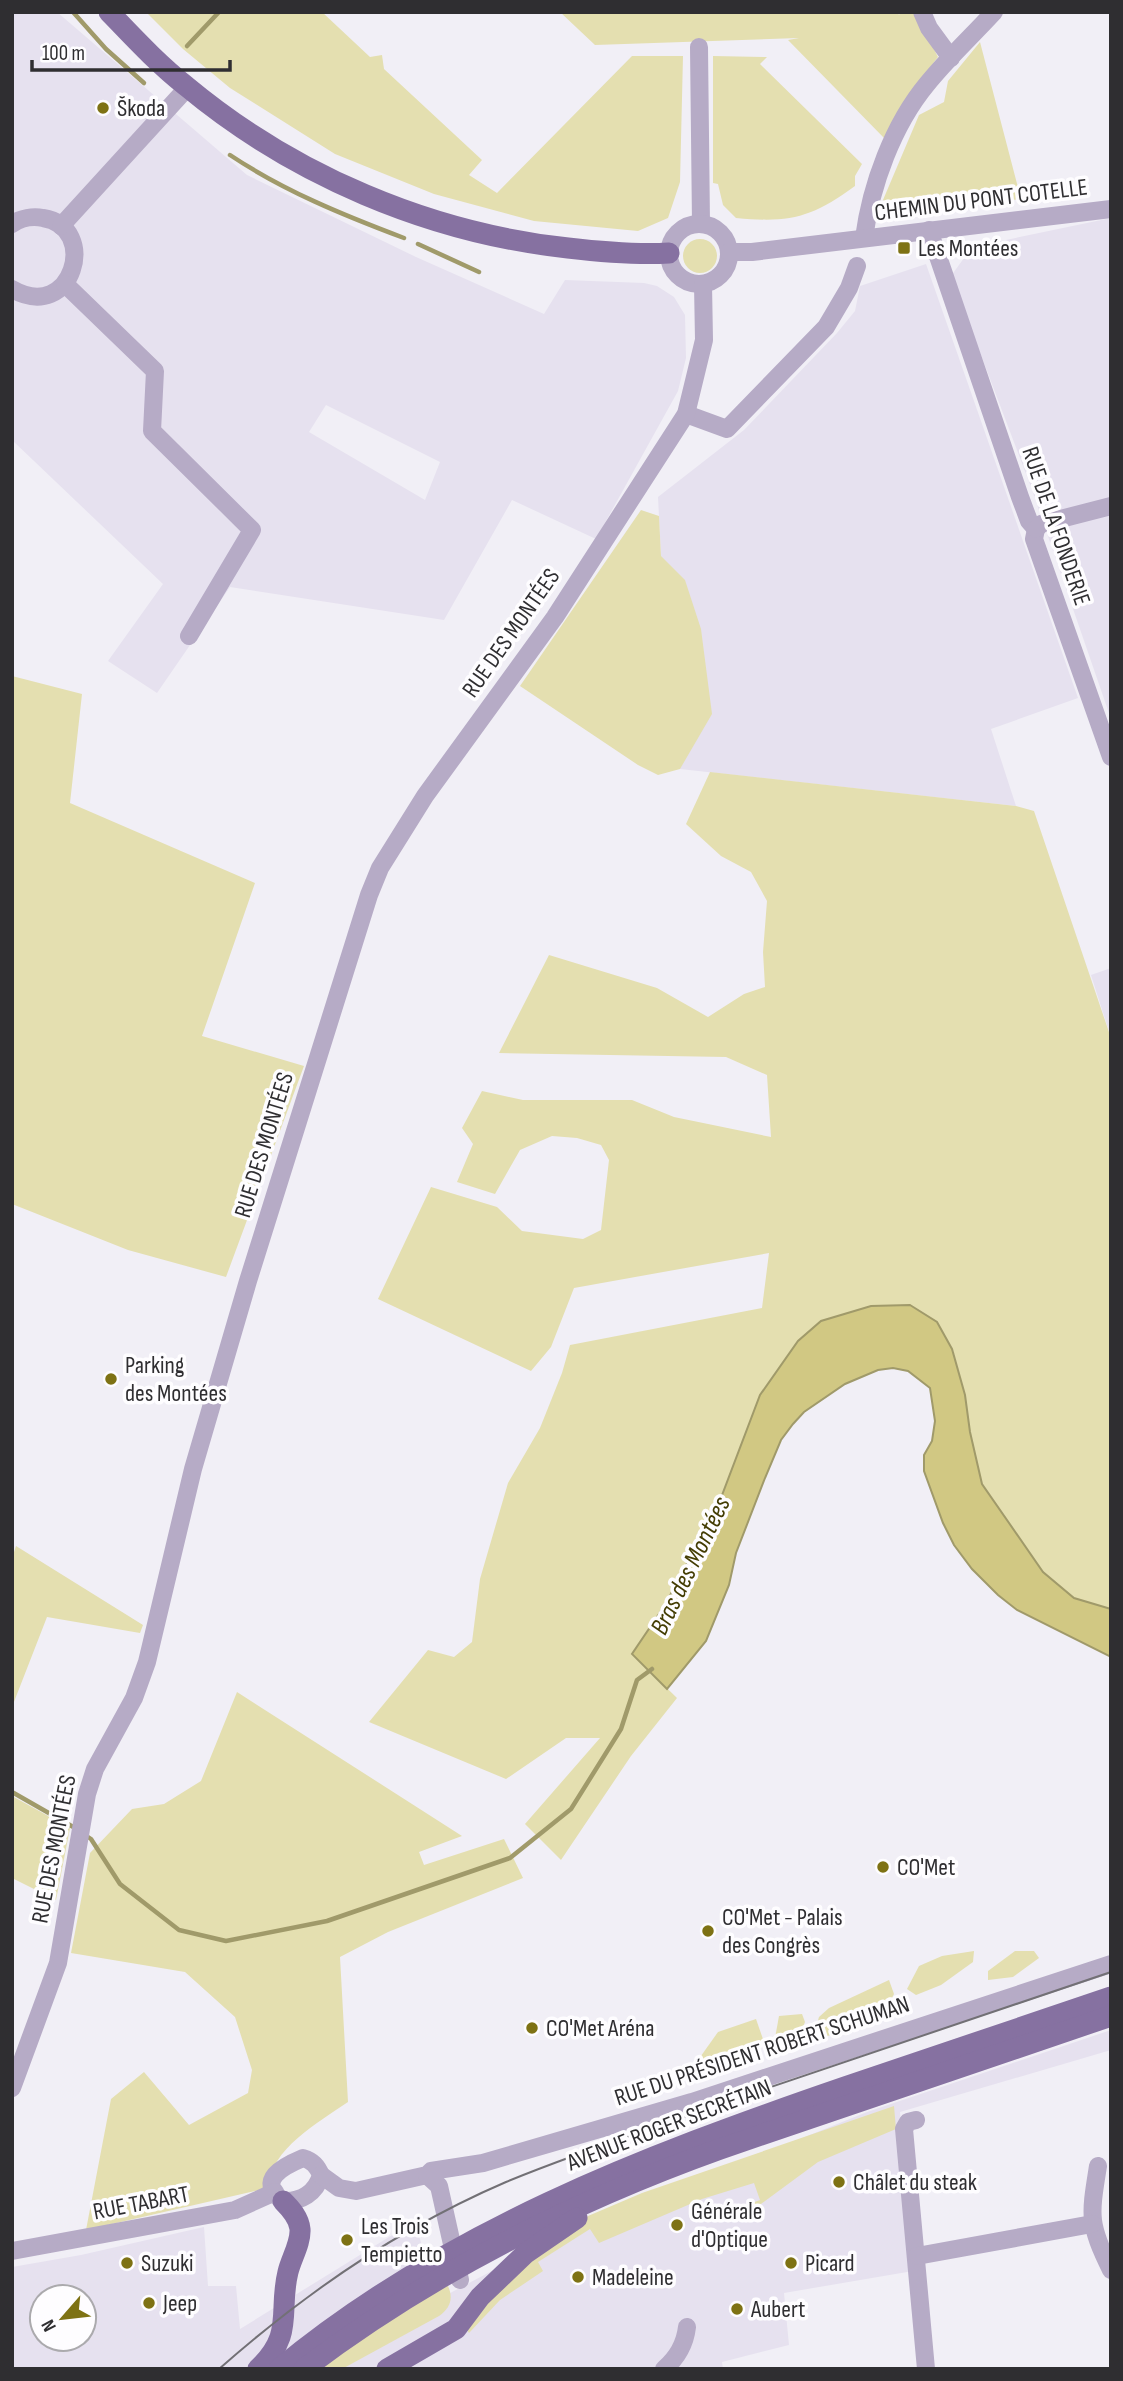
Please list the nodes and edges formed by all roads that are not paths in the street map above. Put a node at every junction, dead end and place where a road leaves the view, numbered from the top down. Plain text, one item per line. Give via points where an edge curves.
1 (109, 12) edge
2 (922, 12) edge
3 (994, 12) edge
4 (699, 47) dead end
5 (951, 58) junction
6 (187, 88) junction
7 (1111, 209) edge
8 (12, 224) edge
9 (701, 224) junction
10 (61, 226) junction
11 (929, 230) junction
12 (860, 239) junction
13 (729, 252) junction
14 (669, 253) junction
15 (857, 267) dead end
16 (65, 284) junction
17 (702, 284) junction
18 (12, 289) edge
19 (685, 414) junction
20 (1111, 506) edge
21 (1036, 528) junction
22 (189, 636) dead end
23 (1111, 757) edge
24 (1111, 1964) edge
25 (1111, 1997) edge
26 (1111, 2018) edge
27 (12, 2088) edge
28 (887, 2093) junction
29 (916, 2120) dead end
30 (1098, 2166) dead end
31 (321, 2175) junction
32 (426, 2175) junction
33 (279, 2197) junction
34 (1092, 2224) junction
35 (474, 2249) junction
36 (12, 2251) edge
37 (917, 2256) junction
38 (1111, 2270) edge
39 (427, 2275) junction
40 (460, 2280) dead end
41 (687, 2327) dead end
42 (258, 2369) edge
43 (279, 2369) edge
44 (304, 2369) edge
45 (387, 2369) edge
46 (664, 2369) edge
47 (926, 2369) edge

1 - 6 main road
2 - 5 street
3 - 5 street
4 - 9 street
5 - 12 street via 926,85 894,138
6 - 10 street
6 - 14 main road via 288,158 340,184 441,223 529,244 639,255
7 - 11 street, CHEMIN DU PONT COTELLE
8 - 10 street via 33,217
9 - 13 street via 720,233
9 - 14 street via 681,230
10 - 16 street via 71,238 75,255 74,269
11 - 12 street, CHEMIN DU PONT COTELLE
11 - 21 street, RUE DE LA FONDERIE via 1020,497
12 - 13 street, CHEMIN DU PONT COTELLE
13 - 17 street via 724,271
14 - 17 street via 678,276
15 - 19 street via 826,327 727,429
16 - 18 street via 54,293 37,297
16 - 22 street via 155,371 152,432 252,530
17 - 19 street, RUE DES MONTÉES via 704,340
19 - 27 street, RUE DES MONTÉES via 555,617 397,838 369,895 197,1456 147,1662 134,1698 95,1769 58,1963
20 - 21 street
21 - 23 street, RUE DE LA FONDERIE via 1034,539
24 - 32 street, RUE DU PRÉSIDENT ROBERT SCHUMAN via 692,2102 483,2163
25 - 35 main road, AVENUE ROGER SECRÉTAIN via 718,2130 567,2192
26 - 28 main road, AVENUE ROGER SECRÉTAIN
28 - 35 main road, AVENUE ROGER SECRÉTAIN via 668,2168
28 - 45 main road via 585,2214 526,2253 480,2297 456,2329
29 - 37 street via 904,2129
30 - 34 street
31 - 32 street via 339,2188 356,2191
31 - 33 street via 311,2193 293,2202
31 - 33 street via 303,2158 276,2171 273,2178
32 - 40 street via 439,2186
33 - 36 street, RUE TABART via 235,2210
33 - 42 main road via 296,2216 300,2230 285,2287 282,2332
34 - 37 street
34 - 38 street
35 - 39 main road, AVENUE ROGER SECRÉTAIN
37 - 47 street
39 - 43 main road, AVENUE ROGER SECRÉTAIN via 315,2340
39 - 44 main road, AVENUE ROGER SECRÉTAIN
41 - 46 street via 678,2354

